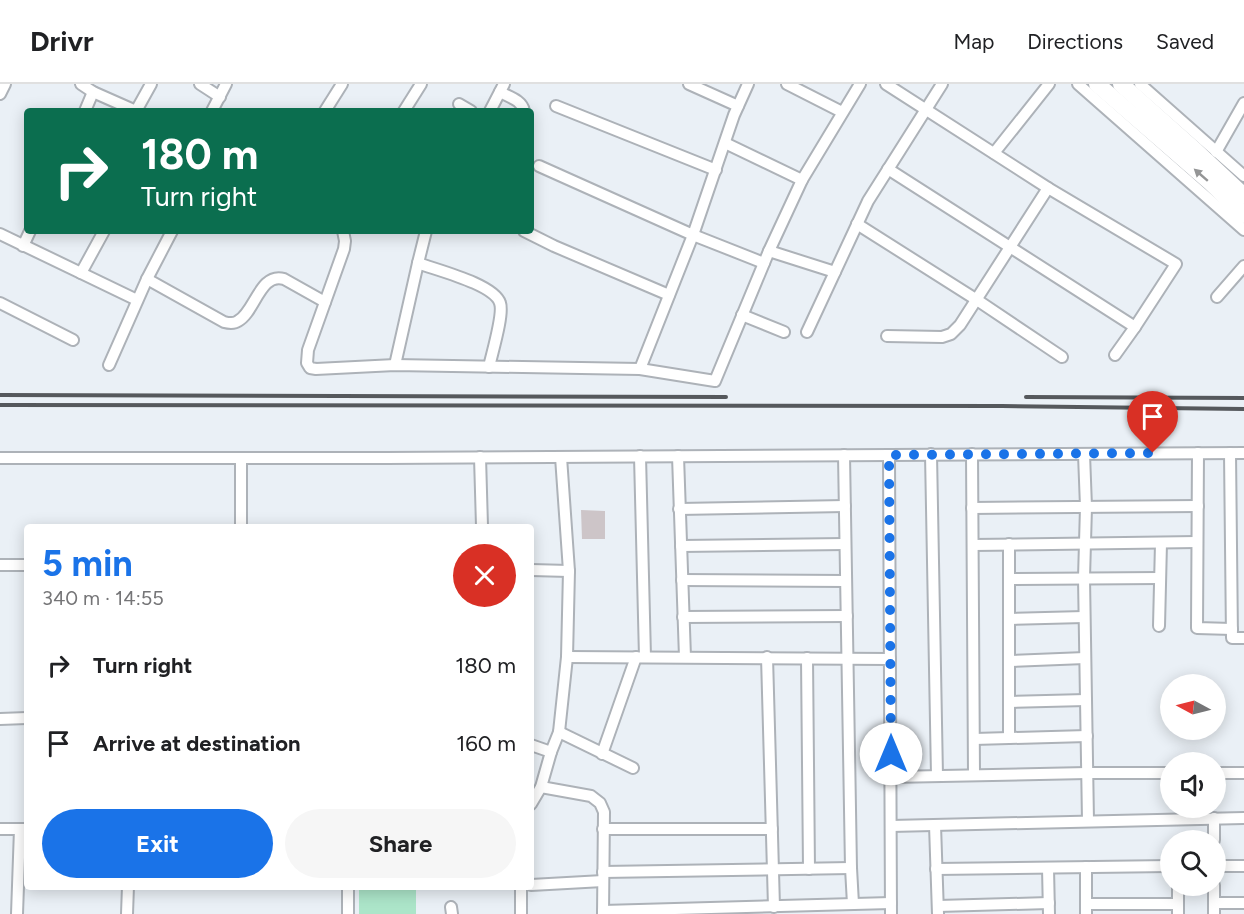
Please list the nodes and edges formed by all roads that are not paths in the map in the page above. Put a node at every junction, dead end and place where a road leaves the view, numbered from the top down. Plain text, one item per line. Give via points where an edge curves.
1 (5, 84) edge
2 (81, 84) edge
3 (151, 84) edge
4 (200, 84) edge
5 (226, 84) edge
6 (342, 84) edge
7 (421, 84) edge
8 (689, 84) edge
9 (748, 84) edge
10 (787, 84) edge
11 (860, 84) edge
12 (886, 84) edge
13 (942, 84) edge
14 (1049, 84) edge
15 (1078, 84) edge
16 (1097, 84) edge
17 (1121, 84) edge
18 (1140, 84) edge
19 (502, 88) edge
20 (93, 92) junction
21 (0, 94) edge
22 (220, 97) junction
23 (1244, 103) edge
24 (459, 104) dead end
25 (556, 106) dead end
26 (738, 106) junction
27 (86, 108) edge
28 (129, 108) edge
29 (138, 108) edge
30 (214, 108) edge
31 (327, 108) edge
32 (406, 108) edge
33 (466, 108) edge
34 (492, 108) edge
35 (524, 108) edge
36 (927, 110) junction
37 (842, 112) junction
38 (725, 143) junction
39 (1216, 152) junction
40 (994, 153) junction
41 (539, 166) dead end
42 (888, 169) junction
43 (716, 170) junction
44 (1244, 176) edge
45 (802, 180) junction
46 (1048, 188) junction
47 (1244, 196) edge
48 (1244, 215) edge
49 (857, 224) junction
50 (1244, 230) edge
51 (29, 234) edge
52 (102, 234) edge
53 (170, 234) edge
54 (344, 234) edge
55 (425, 234) edge
56 (530, 234) edge
57 (693, 235) junction
58 (3, 236) edge
59 (23, 246) junction
60 (1011, 248) junction
61 (0, 249) edge
62 (769, 250) junction
63 (418, 263) junction
64 (764, 263) junction
65 (1244, 266) edge
66 (835, 272) junction
67 (81, 273) junction
68 (147, 279) junction
69 (669, 295) junction
70 (1217, 297) dead end
71 (138, 300) junction
72 (976, 300) junction
73 (325, 302) junction
74 (0, 303) edge
75 (742, 315) junction
76 (1135, 327) junction
77 (784, 332) dead end
78 (807, 332) dead end
79 (887, 336) dead end
80 (73, 340) dead end
81 (1115, 355) dead end
82 (1062, 357) dead end
83 (109, 365) dead end
84 (395, 365) junction
85 (489, 367) junction
86 (640, 369) junction
87 (1084, 453) junction
88 (1198, 453) junction
89 (1230, 453) junction
90 (1244, 453) edge
91 (931, 454) junction
92 (972, 454) junction
93 (844, 455) junction
94 (889, 455) junction
95 (640, 456) junction
96 (678, 456) junction
97 (480, 457) junction
98 (561, 457) junction
99 (0, 458) edge
100 (241, 458) junction
101 (845, 506) junction
102 (1198, 506) junction
103 (1086, 507) junction
104 (972, 508) junction
105 (679, 509) junction
106 (241, 524) edge
107 (482, 524) edge
108 (1197, 542) junction
109 (1085, 543) junction
110 (1161, 543) junction
111 (845, 544) junction
112 (973, 544) junction
113 (1009, 544) junction
114 (681, 546) junction
115 (0, 565) edge
116 (24, 565) edge
117 (534, 570) edge
118 (569, 570) junction
119 (1084, 578) junction
120 (1160, 578) junction
121 (1009, 579) junction
122 (682, 580) junction
123 (846, 581) junction
124 (683, 616) junction
125 (847, 616) junction
126 (1084, 617) junction
127 (1010, 619) junction
128 (1159, 626) dead end
129 (1232, 629) junction
130 (1244, 638) edge
131 (567, 657) junction
132 (641, 657) junction
133 (685, 657) junction
134 (767, 657) junction
135 (807, 658) junction
136 (847, 658) junction
137 (1085, 658) junction
138 (890, 659) junction
139 (1010, 662) junction
140 (1086, 700) junction
141 (1010, 702) junction
142 (24, 718) edge
143 (0, 719) edge
144 (559, 732) junction
145 (1087, 736) junction
146 (1009, 738) junction
147 (974, 739) junction
148 (534, 747) edge
149 (551, 752) junction
150 (602, 754) junction
151 (633, 768) dead end
152 (1226, 772) edge
153 (1244, 772) edge
154 (1087, 773) junction
155 (1160, 773) edge
156 (937, 776) junction
157 (974, 776) junction
158 (891, 777) junction
159 (542, 787) junction
160 (534, 802) edge
161 (1214, 818) joint
162 (1226, 818) edge
163 (1244, 818) edge
164 (1088, 821) junction
165 (935, 825) junction
166 (891, 826) junction
167 (0, 829) edge
168 (23, 829) edge
169 (603, 829) junction
170 (772, 829) junction
171 (1214, 830) edge
172 (1160, 866) edge
173 (1226, 866) edge
174 (1244, 866) edge
175 (1086, 867) junction
176 (851, 868) junction
177 (1048, 868) junction
178 (773, 869) junction
179 (808, 869) junction
180 (936, 869) junction
181 (603, 876) junction
182 (534, 885) edge
183 (128, 890) edge
184 (348, 890) edge
185 (521, 890) edge
186 (1244, 903) edge
187 (774, 906) junction
188 (848, 908) edge
189 (1214, 908) edge
190 (891, 909) edge
191 (1049, 909) edge
192 (1086, 909) edge
193 (1178, 909) edge
194 (938, 910) edge
195 (641, 912) edge
196 (603, 913) edge
197 (17, 914) edge
198 (127, 914) edge
199 (348, 914) edge
200 (521, 914) edge

1 - 21 street
2 - 20 street
3 - 29 street
4 - 22 street
5 - 22 street
6 - 31 street
7 - 32 street
8 - 26 street
9 - 26 street
10 - 37 street
11 - 37 street
12 - 36 street
13 - 36 street
14 - 40 street
15 - 50 street
48 -> 16 main road
17 - 47 main road
18 - 39 street
19 - 34 street
19 - 35 street
20 - 27 street
20 - 28 street
22 - 30 street
23 - 39 street
24 - 33 street
25 - 43 street
26 - 38 street
36 - 40 street
36 - 42 street
37 - 45 street
38 - 43 street
38 - 45 street
39 - 44 street
40 - 46 street
41 - 57 street
42 - 49 street
42 - 60 street
43 - 57 street
45 - 62 street
46 - 60 street
46 - 76 street via 1176,264
49 - 66 street
49 - 72 street
51 - 59 street
52 - 67 street
53 - 68 street
54 - 73 street via 344,249
55 - 63 street
56 - 69 street
57 - 64 street
57 - 69 street
58 - 59 street
58 - 61 street
59 - 67 street
60 - 72 street
60 - 76 street
62 - 64 street
62 - 66 street
63 - 84 street
63 - 85 street via 480,285 496,296 501,312
64 - 75 street
65 - 70 street
66 - 78 street
67 - 71 street
68 - 71 street
68 - 73 street via 231,323 244,316 265,285 278,277
69 - 86 street
71 - 83 street
72 - 79 street via 951,334
72 - 82 street
73 - 84 street via 309,351 310,368
74 - 80 street
75 - 77 street
75 - 86 street via 715,381
76 - 81 street
84 - 85 street
85 - 86 street
87 - 88 street
87 - 92 street
87 - 103 street
88 - 89 street
88 - 102 street
89 - 90 street
89 - 129 street
91 - 92 street
91 - 94 street
91 - 156 street
92 - 104 street
93 - 94 street
93 - 96 street
93 - 101 street
94 - 138 street
95 - 96 street
95 - 98 street
95 - 132 street
96 - 105 street
97 - 98 street
97 - 100 street
97 - 107 street
98 - 118 street
99 - 100 street
100 - 106 street
101 - 105 street
101 - 111 street
102 - 103 street
102 - 108 street
103 - 104 street
103 - 109 street
104 - 112 street
105 - 114 street
108 - 110 street
108 - 129 street via 1197,628
109 - 110 street
109 - 113 street
109 - 119 street
110 - 120 street
111 - 114 street
111 - 123 street
112 - 113 street
112 - 147 street
113 - 121 street
114 - 122 street
115 - 116 street
117 - 118 street
118 - 131 street
119 - 120 street
119 - 121 street
119 - 126 street
120 - 128 street
121 - 127 street
122 - 123 street
122 - 124 street
123 - 125 street
124 - 125 street
124 - 133 street
125 - 136 street
126 - 127 street
126 - 137 street
127 - 139 street
129 - 130 street via 1232,638
131 - 132 street
131 - 144 street
132 - 133 street
132 - 150 street
133 - 134 street
134 - 135 street
134 - 170 street
135 - 136 street
135 - 179 street
136 - 138 street
136 - 176 street
137 - 139 street
137 - 140 street
138 - 158 street
139 - 141 street
140 - 141 street
140 - 145 street
141 - 146 street
142 - 143 street
144 - 149 street
144 - 150 street
145 - 146 street
145 - 154 street
146 - 147 street
147 - 157 street
148 - 149 street
149 - 159 street
150 - 151 street
152 - 153 street
154 - 155 street
154 - 157 street
154 - 164 street
156 - 157 street
156 - 158 street
158 - 166 street
159 - 160 street
159 - 169 street via 591,796 604,813
161 - 164 street
161 - 171 street
162 - 163 street
164 - 165 street
165 - 166 street
165 - 180 street
166 - 190 street
167 - 168 street
168 - 197 street
169 - 170 street
169 - 181 street
170 - 178 street
172 - 175 street
173 - 174 street
175 - 177 street
175 - 192 street
176 - 179 street
176 - 188 street
177 - 180 street
177 - 191 street
178 - 179 street
178 - 181 street
178 - 187 street
180 - 194 street
181 - 182 street
181 - 196 street
183 - 198 street
184 - 199 street
185 - 200 street
186 - 189 street
187 - 188 street
187 - 195 street
188 - 190 street
191 - 194 street
192 - 193 street
195 - 196 street

